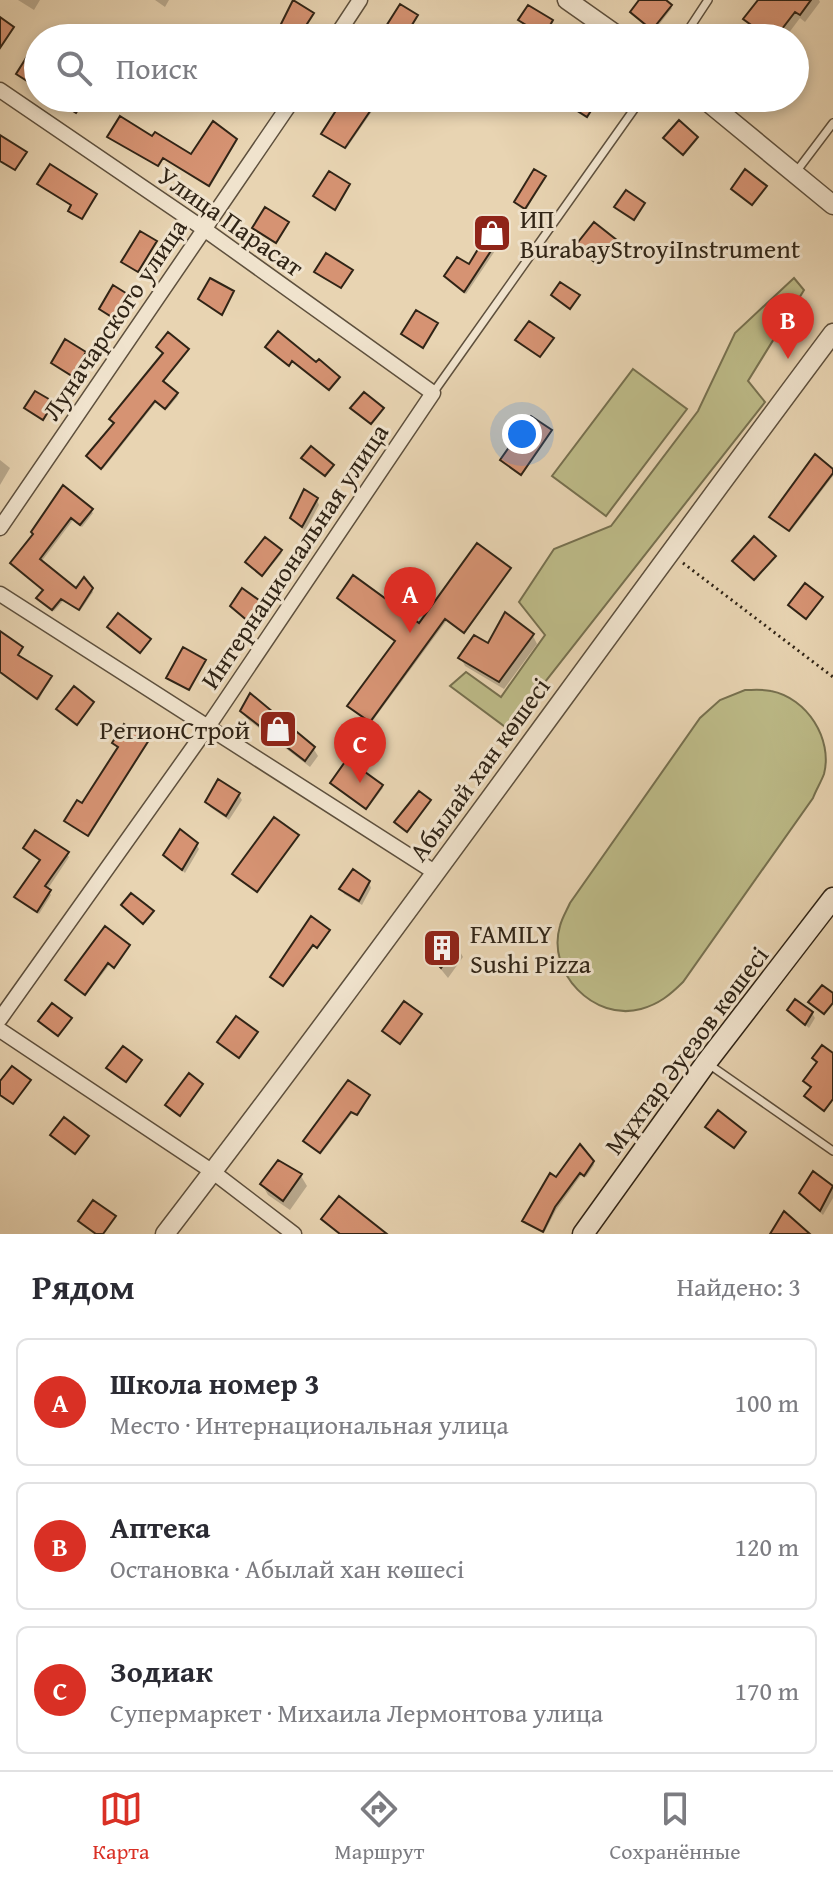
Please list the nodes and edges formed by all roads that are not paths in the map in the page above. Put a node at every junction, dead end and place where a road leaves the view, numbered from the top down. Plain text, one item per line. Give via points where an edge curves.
1 (360, 0) edge
2 (567, 0) edge
3 (708, 0) edge
4 (344, 24) edge
5 (601, 24) edge
6 (692, 24) edge
7 (0, 90) edge
8 (24, 106) edge
9 (32, 112) edge
10 (284, 112) edge
11 (632, 112) edge
12 (720, 112) edge
13 (833, 123) edge
14 (795, 173) junction
15 (833, 205) edge
16 (204, 229) junction
17 (833, 333) edge
18 (433, 393) junction
19 (0, 528) edge
20 (0, 594) edge
21 (207, 728) junction
22 (436, 873) junction
23 (833, 898) edge
24 (0, 1019) edge
25 (0, 1030) edge
26 (706, 1063) junction
27 (833, 1151) edge
28 (213, 1172) junction
29 (165, 1234) edge
30 (294, 1234) edge
31 (583, 1234) edge

1 - 4 street
2 - 5 street
3 - 6 lane
7 - 8 street, Улица Парасат
9 - 16 street, Улица Парасат
10 - 16 street, Луначарского улица
11 - 18 lane
12 - 14 street
13 - 14 lane
14 - 15 street
16 - 18 street, Улица Парасат
16 - 19 street, Луначарского улица
17 - 22 street, Абылай хан көшесі
18 - 21 street, Интернациональная улица
20 - 21 street
21 - 22 street
21 - 24 street, Интернациональная улица
22 - 28 street, Абылай хан көшесі
23 - 26 main road, Мұхтар Әуезов көшесі
25 - 28 street
26 - 27 lane
26 - 31 main road, Мұхтар Әуезов көшесі
28 - 29 street, Абылай хан көшесі
28 - 30 street

